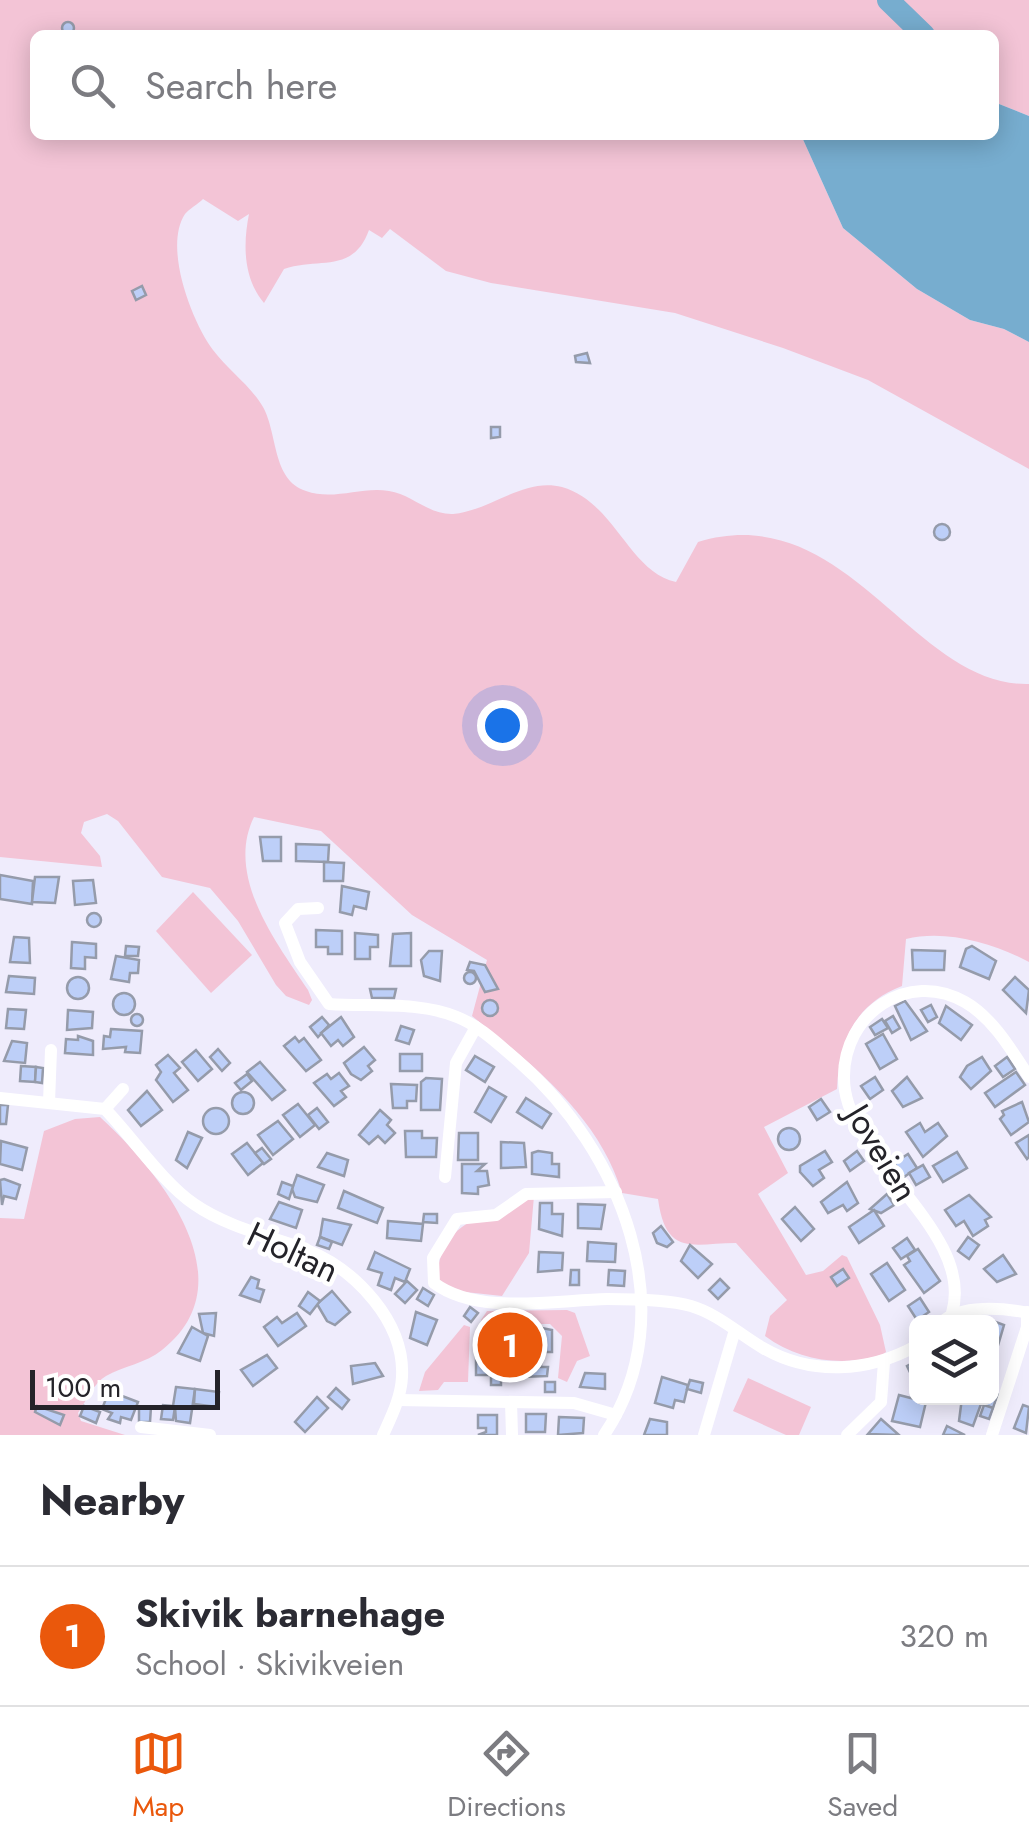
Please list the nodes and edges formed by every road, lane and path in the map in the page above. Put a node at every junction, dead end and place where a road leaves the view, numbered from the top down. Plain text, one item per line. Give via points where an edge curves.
1 (318, 908) dead end
2 (476, 1027) junction
3 (51, 1050) dead end
4 (1029, 1077) edge
5 (123, 1089) dead end
6 (0, 1098) edge
7 (49, 1102) junction
8 (105, 1109) junction
9 (445, 1176) dead end
10 (616, 1192) junction
11 (641, 1303) junction
12 (1028, 1312) edge
13 (948, 1315) edge
14 (988, 1315) edge
15 (735, 1330) junction
16 (909, 1350) edge
17 (884, 1362) junction
18 (398, 1400) junction
19 (511, 1402) junction
20 (616, 1415) junction
21 (141, 1427) dead end
22 (210, 1435) edge
23 (383, 1435) edge
24 (512, 1435) edge
25 (604, 1435) edge
26 (704, 1435) edge
27 (847, 1435) edge
28 (992, 1435) edge

1 - 2 street via 298,910 285,923 300,962 329,1004 442,1011
2 - 9 street via 456,1062
2 - 10 street via 580,1126
3 - 7 street
4 - 13 street, Joveien via 976,1009 930,991 900,994 873,1009 846,1057 848,1106 947,1258 956,1292
5 - 8 street
6 - 7 street
7 - 8 street
8 - 18 street, Holtan via 191,1202 220,1220 311,1252 361,1286 398,1344
10 - 11 street
10 - 11 street via 526,1194 496,1216 457,1219 430,1272 445,1290 481,1300
11 - 15 street via 688,1304
11 - 20 street via 638,1350
12 - 14 street
12 - 28 street
15 - 17 street via 806,1365
15 - 26 street
16 - 17 street
17 - 27 street via 880,1402
18 - 19 street
18 - 23 street, Holtan
19 - 20 street via 574,1403
19 - 24 street
20 - 25 street
21 - 22 street

